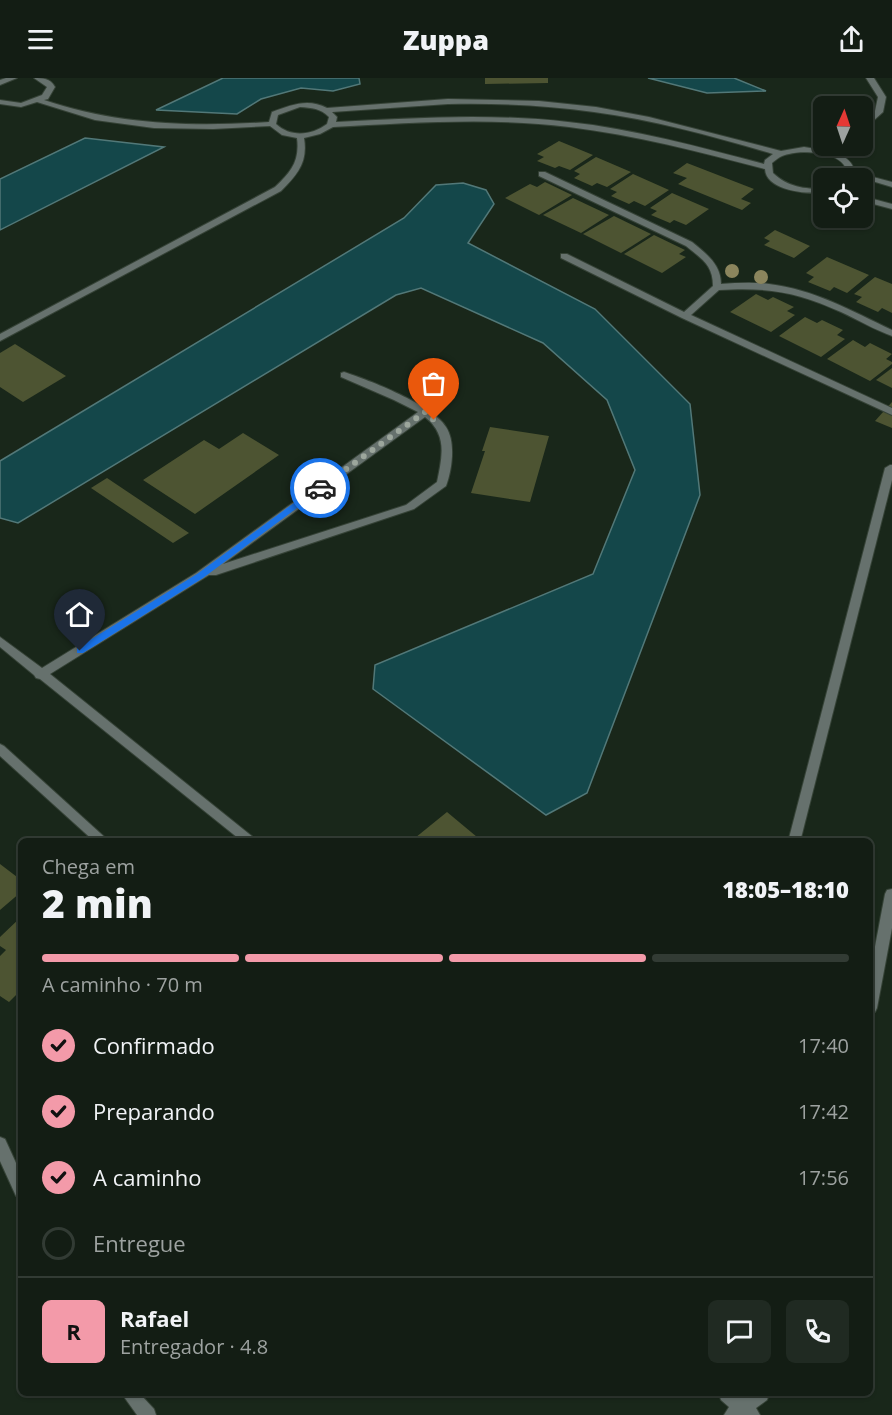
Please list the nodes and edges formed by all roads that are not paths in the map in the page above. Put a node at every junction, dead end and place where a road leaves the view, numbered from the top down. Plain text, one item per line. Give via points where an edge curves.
1 (13, 78) edge
2 (870, 78) edge
3 (44, 79) edge
4 (0, 82) edge
5 (38, 100) junction
6 (0, 102) edge
7 (326, 110) junction
8 (873, 118) edge
9 (272, 124) junction
10 (331, 125) junction
11 (300, 135) junction
12 (813, 152) edge
13 (779, 153) junction
14 (835, 156) edge
15 (767, 167) junction
16 (847, 168) edge
17 (542, 174) dead end
18 (873, 181) edge
19 (892, 185) edge
20 (813, 192) edge
21 (873, 201) edge
22 (892, 207) edge
23 (564, 256) dead end
24 (717, 287) junction
25 (685, 316) junction
26 (892, 333) edge
27 (0, 338) edge
28 (344, 375) dead end
29 (425, 412) junction
30 (892, 412) edge
31 (890, 468) dead end
32 (200, 576) junction
33 (0, 641) edge
34 (40, 675) junction
35 (0, 749) edge
36 (100, 838) edge
37 (248, 838) edge
38 (795, 838) edge
39 (892, 894) edge
40 (873, 992) edge
41 (0, 1144) edge
42 (18, 1184) edge
43 (132, 1396) edge
44 (729, 1396) edge
45 (759, 1396) edge
46 (742, 1413) edge
47 (148, 1415) edge

1 - 4 street
2 - 8 street via 882,97 879,112
3 - 5 street via 51,87
5 - 6 street via 21,105
5 - 9 street via 60,109 138,124
7 - 9 street via 309,105 290,107 275,114
7 - 10 street via 333,117
7 - 13 street via 436,102 568,106 687,127
9 - 11 street via 282,132
10 - 11 street via 319,133
10 - 15 street via 451,118 527,120 601,129
11 - 27 street via 303,152 299,168 278,189
12 - 13 street via 800,149
13 - 15 street
14 - 16 street
15 - 20 street via 769,174 784,185
17 - 24 street via 689,244 717,272
18 - 19 street
21 - 22 street
23 - 25 street
24 - 25 street
24 - 26 street via 749,285 801,293
25 - 30 street
28 - 29 street
29 - 32 street
29 - 32 street via 443,429 447,451 442,483 410,507
31 - 38 street
32 - 34 street
33 - 34 street
34 - 37 street
35 - 36 street
39 - 40 street
41 - 42 street
43 - 47 street
44 - 46 street
45 - 46 street

